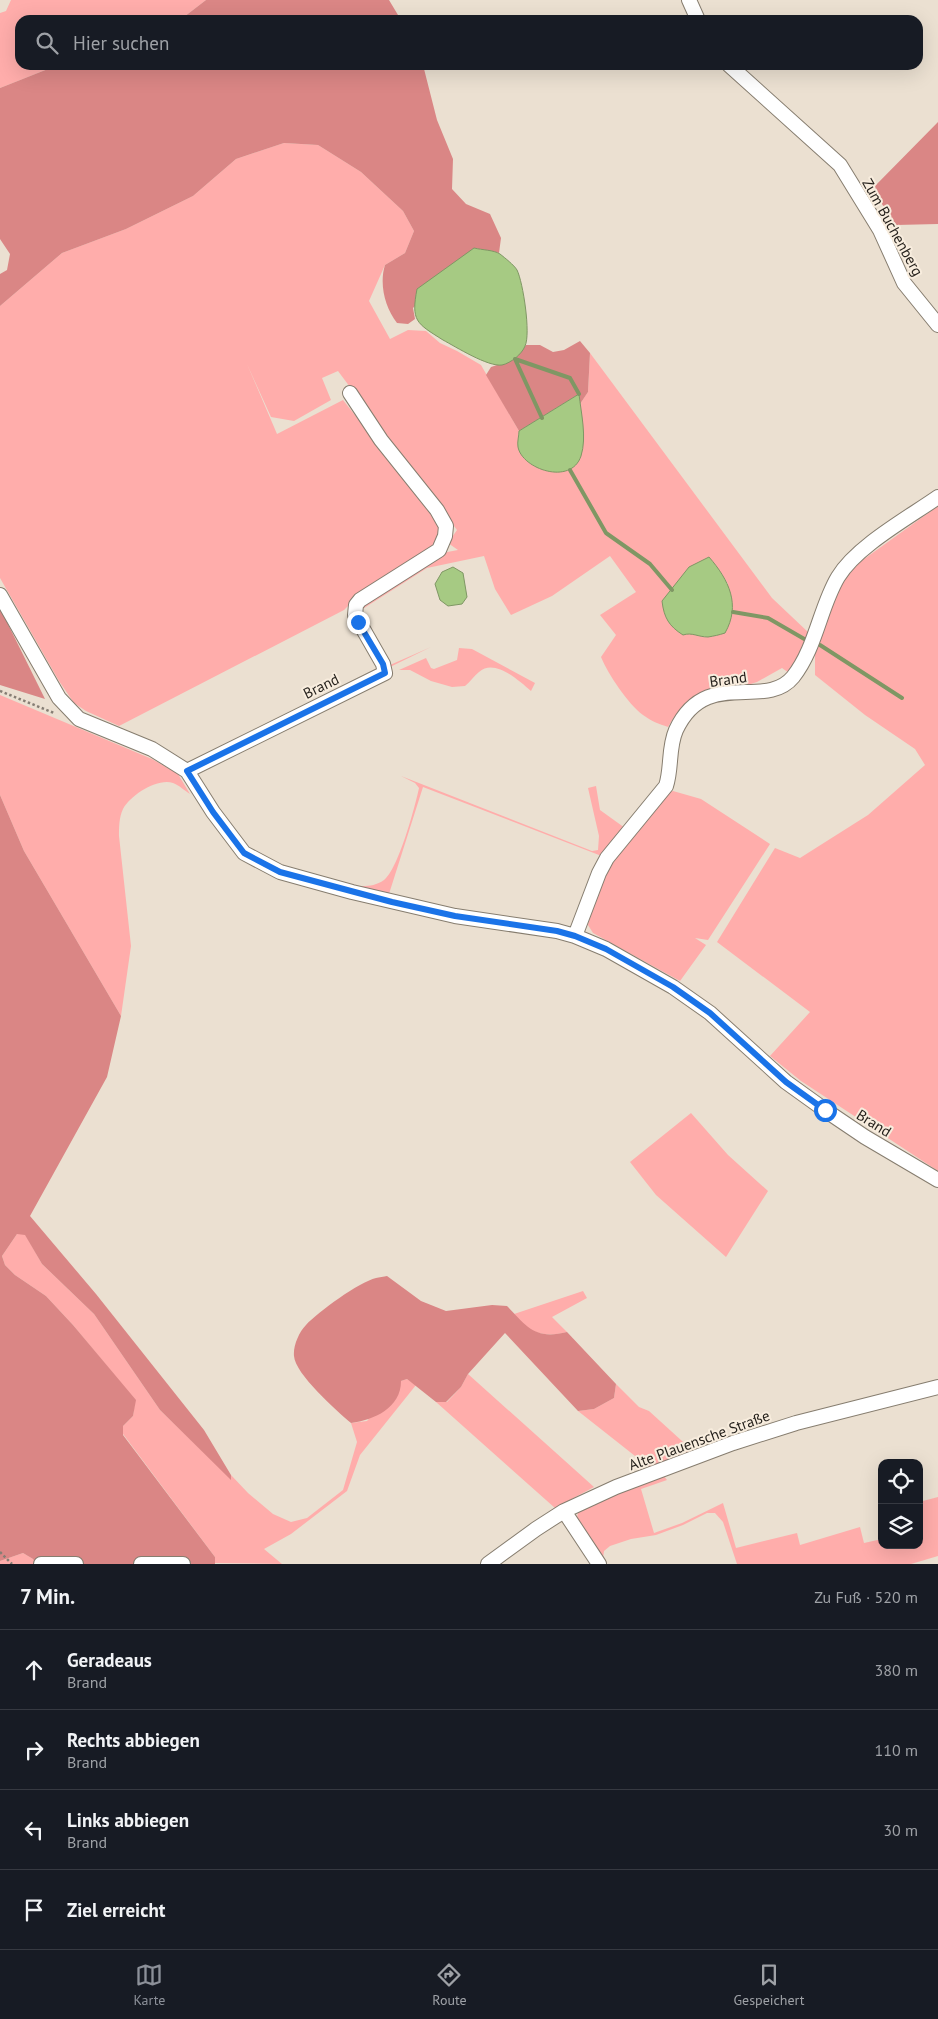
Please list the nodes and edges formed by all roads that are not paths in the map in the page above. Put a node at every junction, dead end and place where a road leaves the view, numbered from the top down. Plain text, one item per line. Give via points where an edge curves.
1 (689, 0) edge
2 (696, 15) edge
3 (735, 70) edge
4 (938, 326) edge
5 (350, 393) dead end
6 (938, 497) edge
7 (0, 595) edge
8 (187, 771) junction
9 (575, 936) junction
10 (938, 1180) edge
11 (938, 1387) edge
12 (564, 1511) junction
13 (42, 1564) edge
14 (76, 1564) edge
15 (141, 1564) edge
16 (182, 1564) edge
17 (488, 1564) edge
18 (599, 1564) edge

1 - 2 street
3 - 4 street, Zum Buchenberg via 840,165 880,230 904,283
5 - 8 street, Brand via 437,510 446,526 443,544 356,605 355,615 385,673
6 - 9 street, Brand via 846,565 837,578 812,641 792,678 771,689 710,697 691,708 674,735 666,786 607,858
7 - 8 street, Brand via 59,698 79,719 152,749
8 - 9 street, Brand via 244,853 280,872 455,916
9 - 10 street, Brand via 606,949 673,987 710,1013 786,1082 865,1137
11 - 12 street, Alte Plauensche Straße via 796,1423 733,1443 616,1487
12 - 17 street, Alte Plauensche Straße
12 - 18 street
13 - 14 street
15 - 16 street

